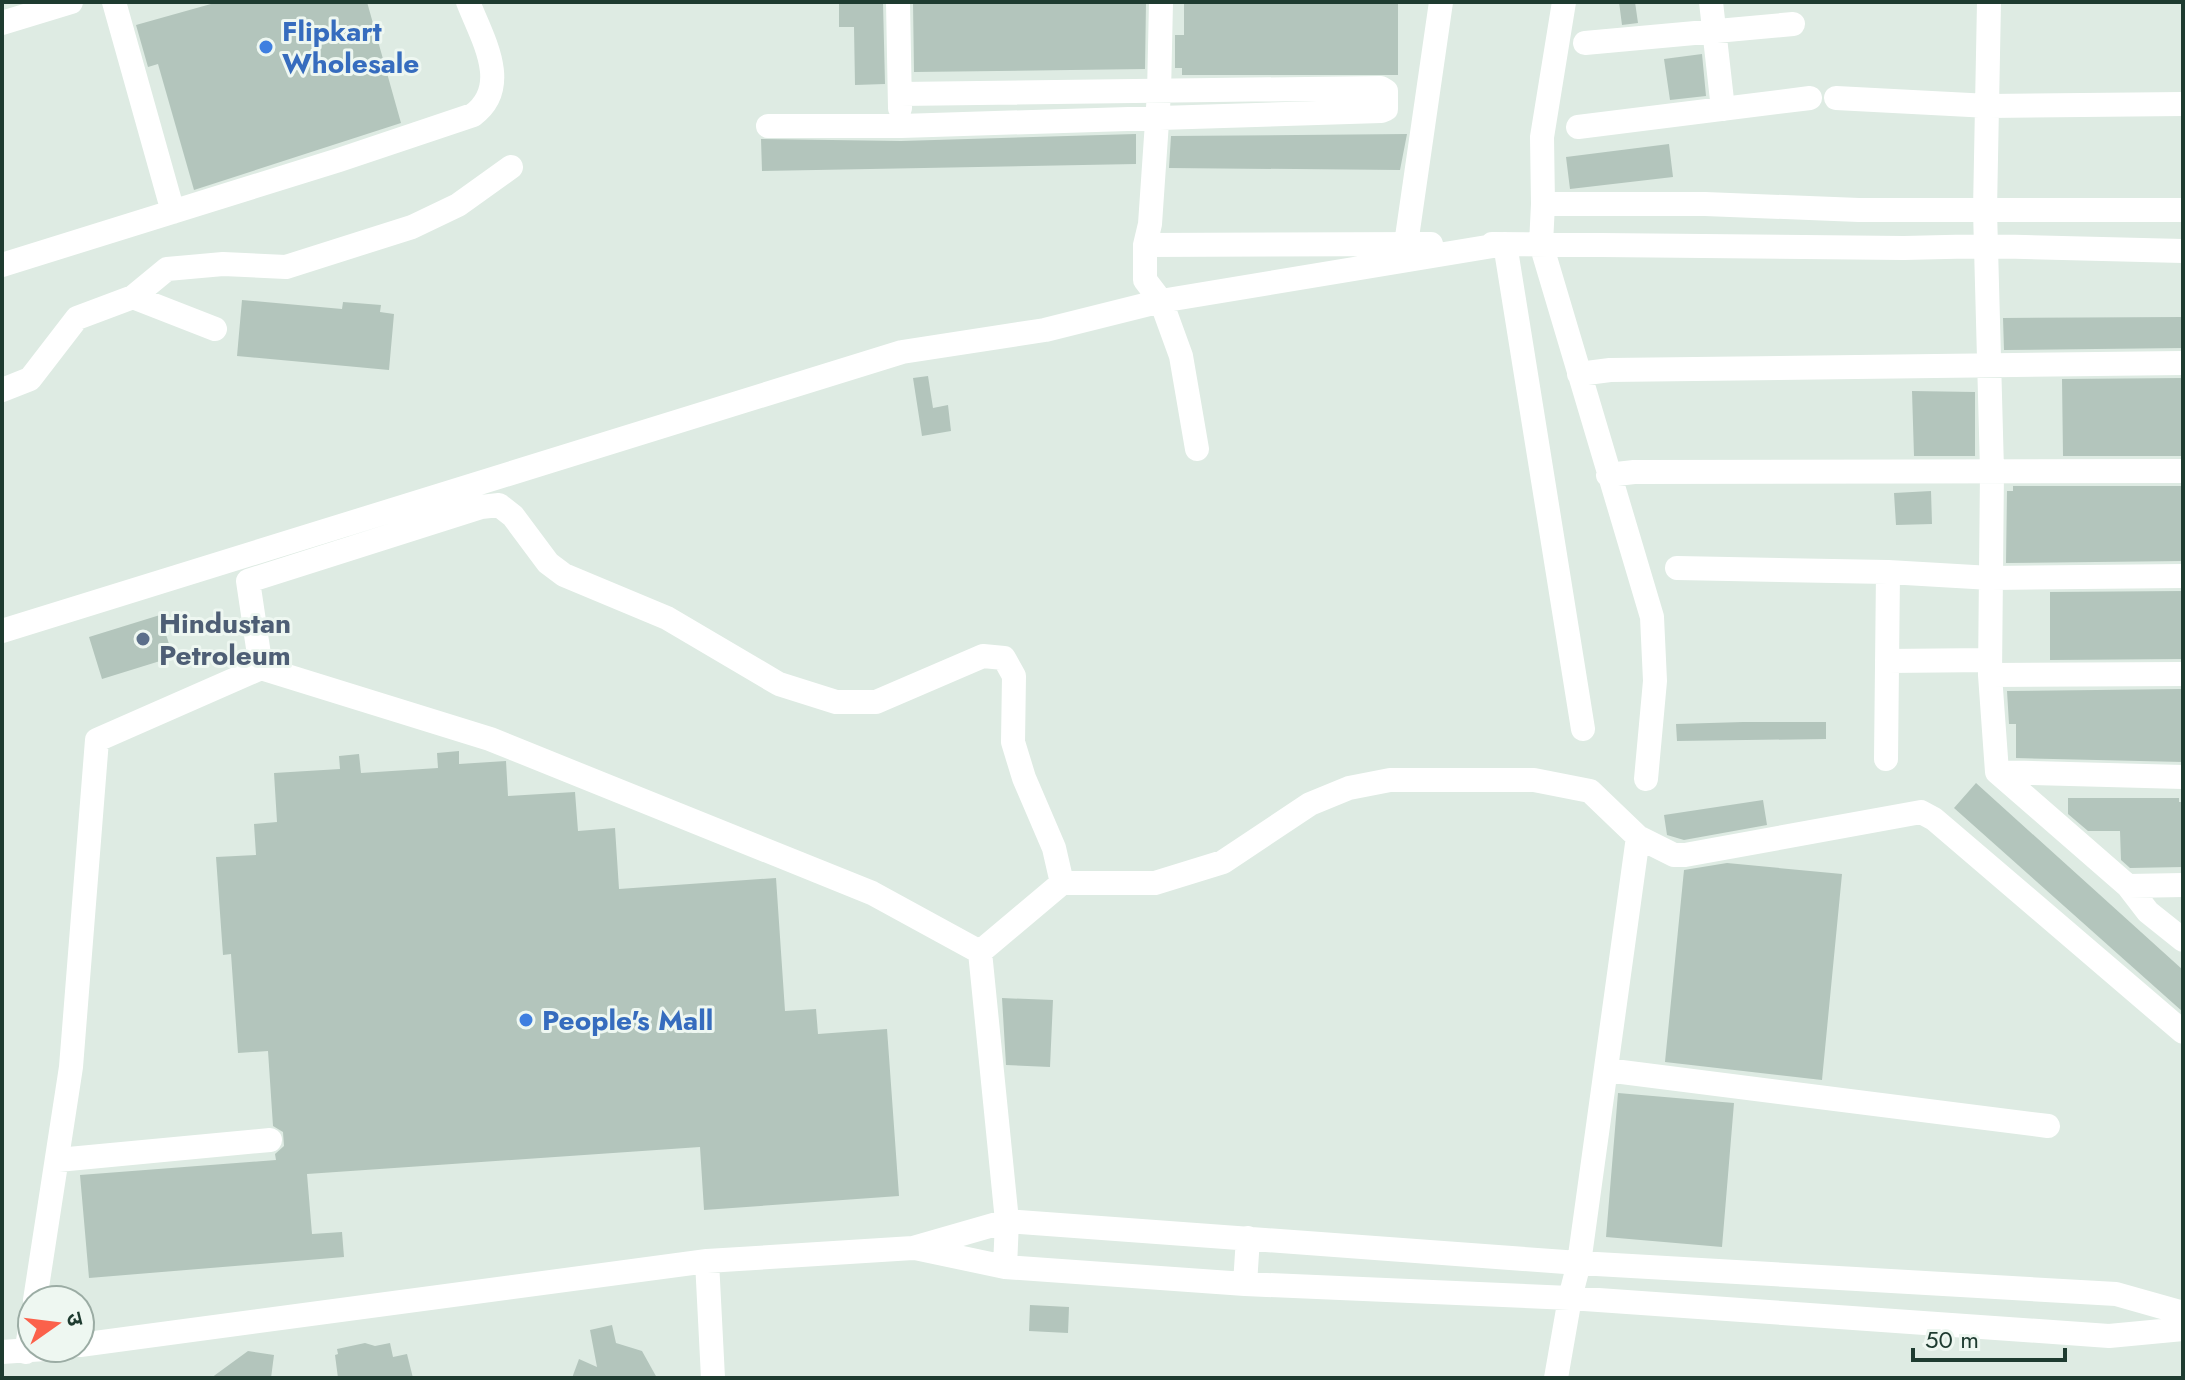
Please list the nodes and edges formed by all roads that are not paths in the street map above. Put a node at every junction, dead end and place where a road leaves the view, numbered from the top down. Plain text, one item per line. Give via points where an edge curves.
1 (71, 2) edge
2 (114, 2) edge
3 (468, 2) edge
4 (898, 2) edge
5 (1161, 2) edge
6 (1441, 2) edge
7 (1564, 2) edge
8 (1711, 2) edge
9 (1989, 2) edge
10 (2, 23) edge
11 (1793, 24) dead end
12 (1714, 31) junction
13 (1585, 43) dead end
14 (1159, 93) junction
15 (900, 94) junction
16 (1810, 98) dead end
17 (1836, 98) dead end
18 (2183, 104) edge
19 (1989, 106) junction
20 (1723, 109) junction
21 (1156, 117) junction
22 (768, 126) dead end
23 (901, 126) junction
24 (1578, 127) dead end
25 (511, 167) dead end
26 (1543, 204) junction
27 (1985, 210) junction
28 (2183, 210) edge
29 (173, 212) junction
30 (1406, 244) junction
31 (1505, 244) junction
32 (1541, 244) junction
33 (1145, 245) junction
34 (1987, 246) junction
35 (2183, 251) edge
36 (2, 265) edge
37 (133, 297) junction
38 (1161, 301) junction
39 (215, 329) dead end
40 (2183, 363) edge
41 (1990, 366) junction
42 (1579, 374) junction
43 (2, 390) edge
44 (1197, 449) dead end
45 (1992, 470) junction
46 (2183, 471) edge
47 (1608, 475) junction
48 (1677, 568) dead end
49 (1888, 572) junction
50 (2183, 576) edge
51 (1991, 578) junction
52 (2, 631) edge
53 (1887, 661) junction
54 (261, 668) junction
55 (1990, 668) junction
56 (2183, 674) edge
57 (1583, 729) dead end
58 (1886, 759) dead end
59 (1997, 772) junction
60 (2183, 777) edge
61 (1646, 779) dead end
62 (1638, 837) junction
63 (1062, 883) junction
64 (2183, 885) edge
65 (2128, 886) junction
66 (2183, 940) edge
67 (980, 952) junction
68 (2183, 1032) edge
69 (1606, 1070) junction
70 (2048, 1126) dead end
71 (270, 1140) dead end
72 (58, 1160) junction
73 (1007, 1221) junction
74 (1248, 1238) junction
75 (1295, 1242) junction
76 (913, 1248) junction
77 (707, 1261) junction
78 (1579, 1263) junction
79 (1005, 1267) junction
80 (38, 1284) edge
81 (1245, 1284) junction
82 (1294, 1286) junction
83 (2116, 1294) junction
84 (1570, 1298) junction
85 (2183, 1313) edge
86 (2183, 1329) edge
87 (2109, 1336) junction
88 (96, 1343) edge
89 (713, 1378) edge
90 (1556, 1378) edge

1 - 10 street
2 - 29 street
3 - 29 street via 491,63 493,85 486,105 473,115
4 - 15 street
5 - 14 street
6 - 30 street
7 - 26 street via 1542,137
8 - 12 street
9 - 19 street
11 - 12 street
12 - 13 street
12 - 20 street
14 - 15 street
14 - 21 street
14 - 21 street via 1381,88 1387,104 1381,111
15 - 23 street
16 - 20 street
17 - 19 street
18 - 19 street
19 - 27 street
20 - 24 street
21 - 23 street
21 - 33 street
22 - 23 street
25 - 37 street via 458,205 412,227 286,267 223,264 167,269
26 - 27 street
26 - 32 street
27 - 28 street
27 - 34 street
29 - 36 street
30 - 31 street
30 - 33 street
31 - 32 street
31 - 38 street
31 - 57 street
32 - 34 street
32 - 42 street
33 - 38 street via 1145,280
34 - 35 street
34 - 41 street
37 - 39 street
37 - 43 street via 77,318 30,379
38 - 44 street via 1181,356
38 - 52 street via 1045,330 902,352
40 - 41 street
41 - 42 street
41 - 45 street
42 - 47 street
45 - 46 street
45 - 47 street
45 - 51 street
47 - 61 street via 1652,617 1655,681
48 - 49 street
49 - 51 street
49 - 53 street
50 - 51 street
51 - 55 street
53 - 55 street
53 - 58 street
54 - 63 street via 248,581 499,505 564,575 667,618 779,684 836,702 876,702 983,656 1004,658 1014,676 1013,742
54 - 67 street via 490,739 872,893
54 - 72 street via 97,740 71,1067
55 - 56 street
55 - 59 street
59 - 60 street
59 - 65 street
62 - 63 street via 1590,791 1534,780 1390,780 1349,788 1310,804 1223,862 1155,883
62 - 68 street via 1685,855 1921,812
62 - 69 street
63 - 67 street
64 - 65 street
65 - 66 street via 2148,912
67 - 73 street
69 - 70 street
69 - 78 street
71 - 72 street
72 - 80 street
73 - 74 street
73 - 76 street
73 - 79 street
74 - 75 street
74 - 81 street
75 - 78 street
75 - 82 street
76 - 77 street
76 - 79 street
77 - 88 street
77 - 89 street
78 - 83 street
78 - 84 street
79 - 81 street
81 - 82 street
82 - 84 street
83 - 85 street
83 - 87 street
84 - 87 street
84 - 90 street
86 - 87 street

